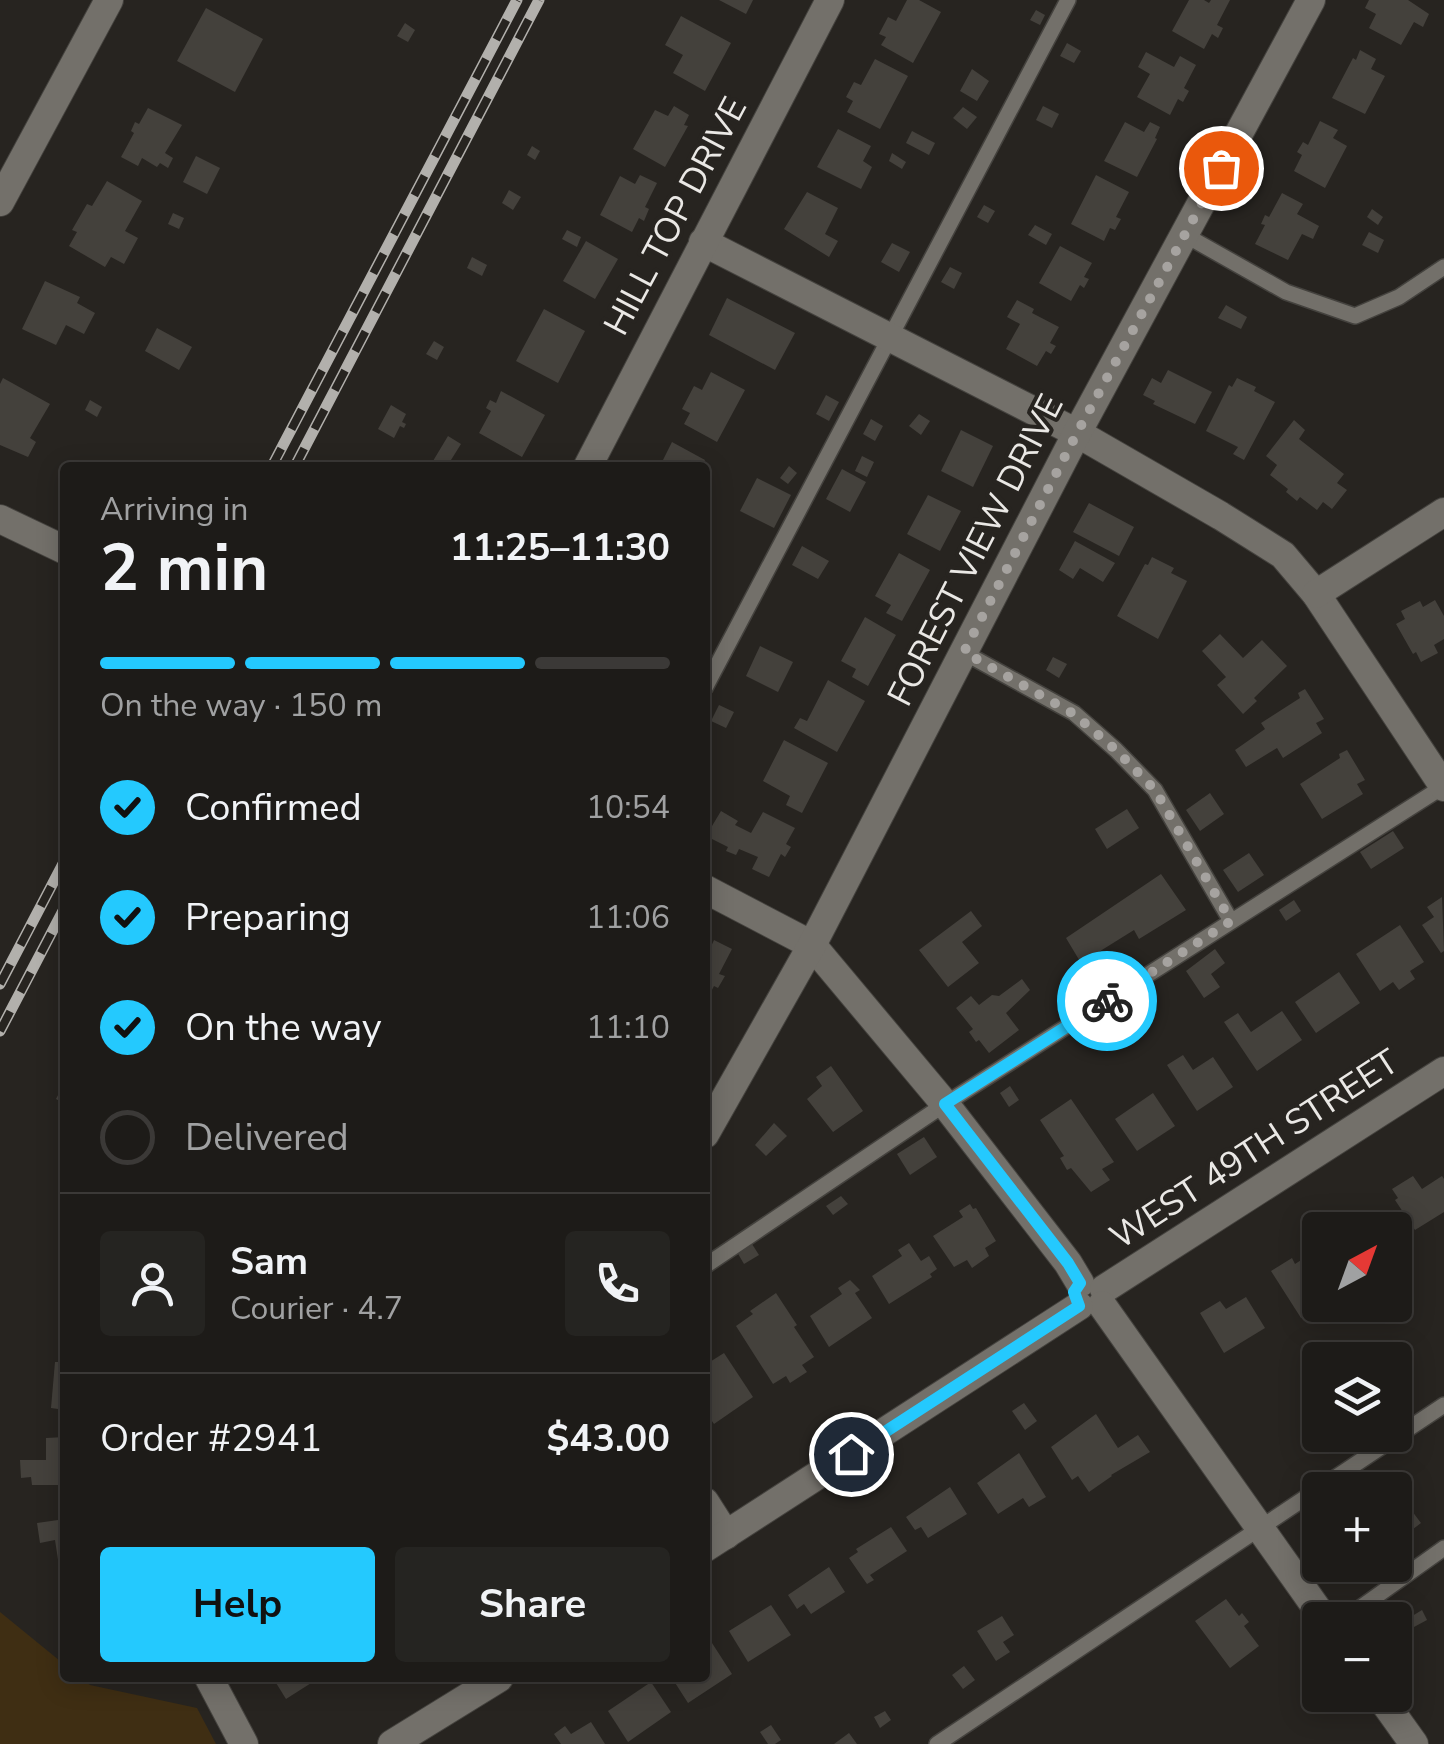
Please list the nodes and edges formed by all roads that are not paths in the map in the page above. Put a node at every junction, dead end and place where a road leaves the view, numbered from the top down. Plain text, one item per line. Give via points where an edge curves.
1 (830, 0) edge
2 (1068, 0) edge
3 (1312, 0) edge
4 (107, 1) edge
5 (0, 202) edge
6 (1184, 234) junction
7 (703, 242) junction
8 (1444, 266) edge
9 (889, 336) junction
10 (1077, 433) junction
11 (590, 462) edge
12 (1444, 512) edge
13 (0, 518) edge
14 (60, 548) edge
15 (1316, 594) junction
16 (964, 652) junction
17 (710, 678) edge
18 (1444, 786) edge
19 (710, 892) edge
20 (1231, 921) junction
21 (812, 946) junction
22 (1444, 1070) edge
23 (945, 1104) junction
24 (710, 1125) edge
25 (710, 1263) edge
26 (1091, 1296) junction
27 (1444, 1405) edge
28 (1259, 1527) junction
29 (716, 1542) edge
30 (1444, 1548) edge
31 (1312, 1602) edge
32 (1368, 1602) edge
33 (210, 1682) edge
34 (492, 1682) edge
35 (1391, 1712) edge
36 (244, 1744) edge
37 (392, 1744) edge
38 (936, 1744) edge
39 (1414, 1744) edge

1 - 7 street, HILL TOP DRIVE
2 - 9 lane
3 - 6 street, FOREST VIEW DRIVE
4 - 5 street
6 - 8 lane via 1286,292 1355,316
6 - 10 street, FOREST VIEW DRIVE
7 - 9 street
7 - 11 street, HILL TOP DRIVE
9 - 10 street
9 - 17 lane
10 - 15 street via 1283,555
10 - 16 street, FOREST VIEW DRIVE
12 - 15 street
13 - 14 street
15 - 18 street
16 - 20 lane via 1074,714 1116,750 1155,790
16 - 21 street, FOREST VIEW DRIVE
18 - 20 lane
19 - 21 street
20 - 23 lane
21 - 23 street
21 - 24 street, FOREST VIEW DRIVE
22 - 26 street, WEST 49TH STREET
23 - 25 lane
23 - 26 street
26 - 28 street
26 - 29 street, WEST 49TH STREET
27 - 28 lane
28 - 31 street
28 - 38 lane
30 - 32 lane
33 - 36 street
34 - 37 street
35 - 39 street

